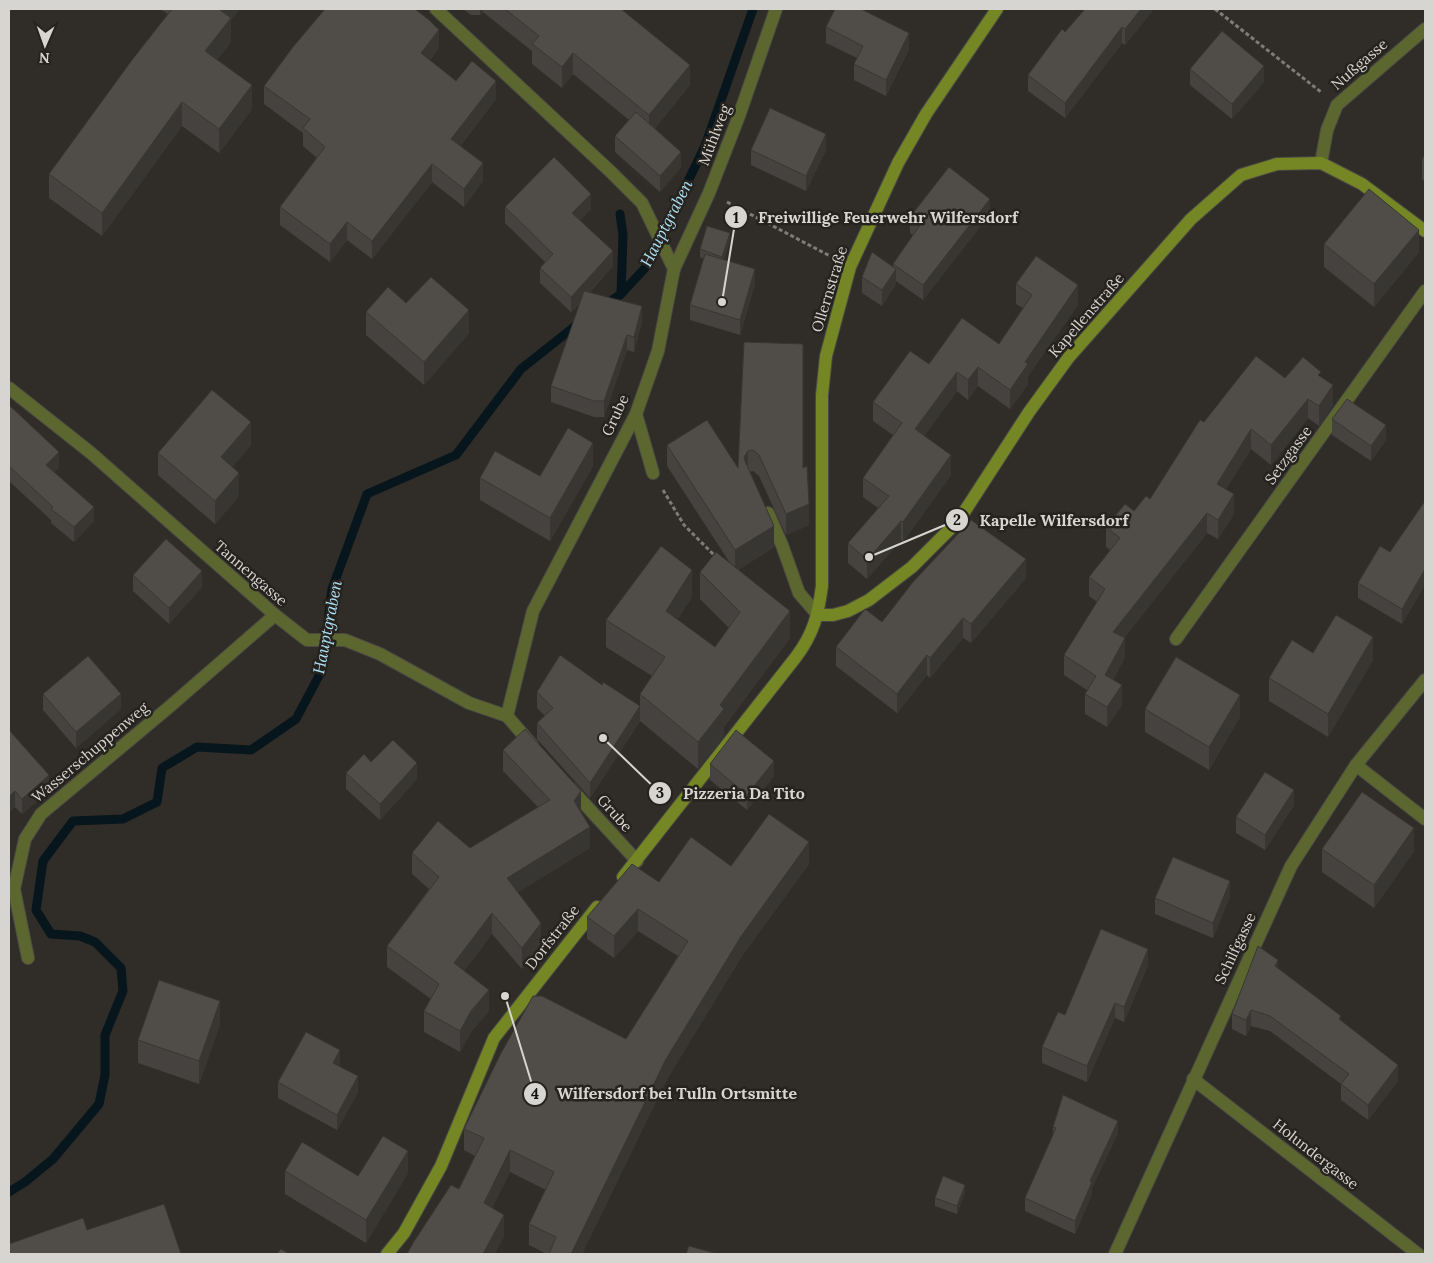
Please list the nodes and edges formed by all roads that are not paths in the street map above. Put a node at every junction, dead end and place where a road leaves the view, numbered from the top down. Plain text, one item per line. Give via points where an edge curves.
1 (436, 9) edge
2 (776, 9) edge
3 (997, 9) edge
4 (1425, 29) edge
5 (1321, 162) junction
6 (1425, 232) edge
7 (674, 269) junction
8 (1425, 291) edge
9 (9, 388) edge
10 (636, 414) junction
11 (653, 473) road end
12 (763, 503) edge
13 (818, 615) junction
14 (274, 616) junction
15 (1176, 639) dead end
16 (1425, 680) edge
17 (507, 716) junction
18 (538, 752) edge
19 (1356, 765) junction
20 (564, 781) edge
21 (1425, 819) edge
22 (637, 861) junction
23 (28, 958) dead end
24 (1193, 1079) junction
25 (386, 1254) edge
26 (1115, 1254) edge
27 (1418, 1254) edge

1 - 7 street via 642,203
2 - 7 street, Mühlweg via 709,193
3 - 13 street, Ollernstraße via 926,114 898,162 850,267 826,356 822,395 822,586
4 - 5 street, Nußgasse via 1337,105 1327,130
5 - 6 street via 1362,184
5 - 13 street, Kapellenstraße via 1277,164 1241,175 1191,219 1069,356 959,520 912,567 869,600 848,612
7 - 10 street, Grube via 658,351
8 - 15 street, Setzgasse
9 - 14 street, Tannengasse via 92,453
10 - 11 street
10 - 17 street, Grube via 533,611
12 - 13 street via 799,593
13 - 22 street, Dorfstraße via 810,637 796,657
14 - 17 street, Tannengasse via 307,640 346,640 380,654 469,703
14 - 23 street, Wasserschuppenweg via 41,814 25,840 14,889
16 - 19 street, Schilfgasse
17 - 18 street
19 - 21 street
19 - 24 street, Schilfgasse via 1291,866
20 - 22 street, Grube
22 - 25 street, Dorfstraße via 494,1038 441,1166 404,1233
24 - 26 street, Schilfgasse
24 - 27 street, Holundergasse

